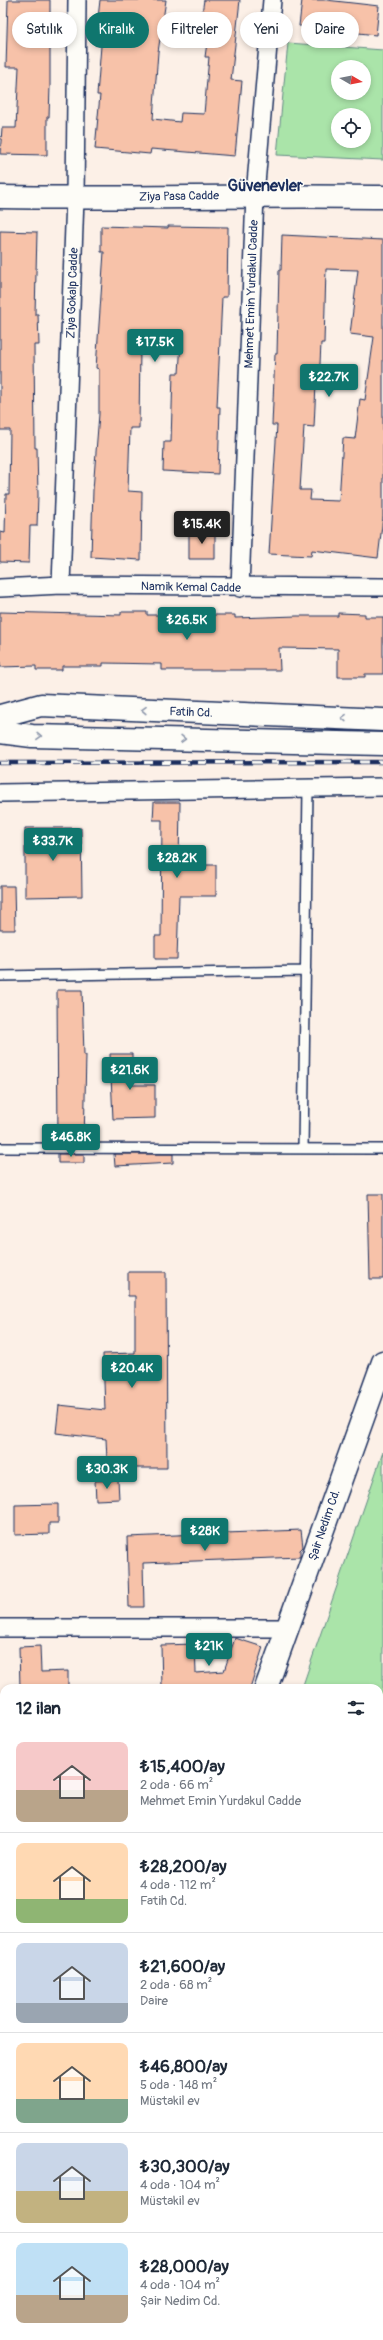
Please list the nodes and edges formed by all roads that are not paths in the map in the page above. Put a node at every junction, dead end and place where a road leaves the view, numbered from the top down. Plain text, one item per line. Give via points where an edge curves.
1 (77, 0) edge
2 (272, 0) edge
3 (255, 195) junction
4 (0, 197) edge
5 (383, 197) edge
6 (75, 198) junction
7 (61, 585) junction
8 (383, 587) edge
9 (0, 588) edge
10 (240, 588) junction
11 (0, 716) edge
12 (383, 720) edge
13 (0, 732) edge
14 (383, 744) edge
15 (383, 787) edge
16 (308, 788) junction
17 (0, 793) edge
18 (306, 971) junction
19 (0, 976) edge
20 (0, 1148) edge
21 (304, 1149) junction
22 (383, 1149) edge
23 (383, 1362) edge
24 (0, 1628) edge
25 (287, 1628) junction
26 (267, 1684) edge

1 - 6 street, Ziya Gokalp Cadde
2 - 3 street, Mehmet Emin Yurdakul Cadde
3 - 5 street, Ziya Pasa Cadde
3 - 6 street, Ziya Pasa Cadde
3 - 10 street, Mehmet Emin Yurdakul Cadde
4 - 6 street, Ziya Pasa Cadde
6 - 7 street, Ziya Gokalp Cadde
7 - 9 street, Namik Kemal Cadde
7 - 10 street, Namik Kemal Cadde
8 - 10 street, Namik Kemal Cadde
12 -> 11 street, Fatih Cd. via 41,705
13 -> 14 street via 32,736
15 - 16 street
16 - 17 street
16 - 18 lane
18 - 19 lane
18 - 21 lane
20 - 21 lane
21 - 22 lane
23 - 25 street, Şair Nedim Cd.
24 - 25 street
25 - 26 street, Şair Nedim Cd.

